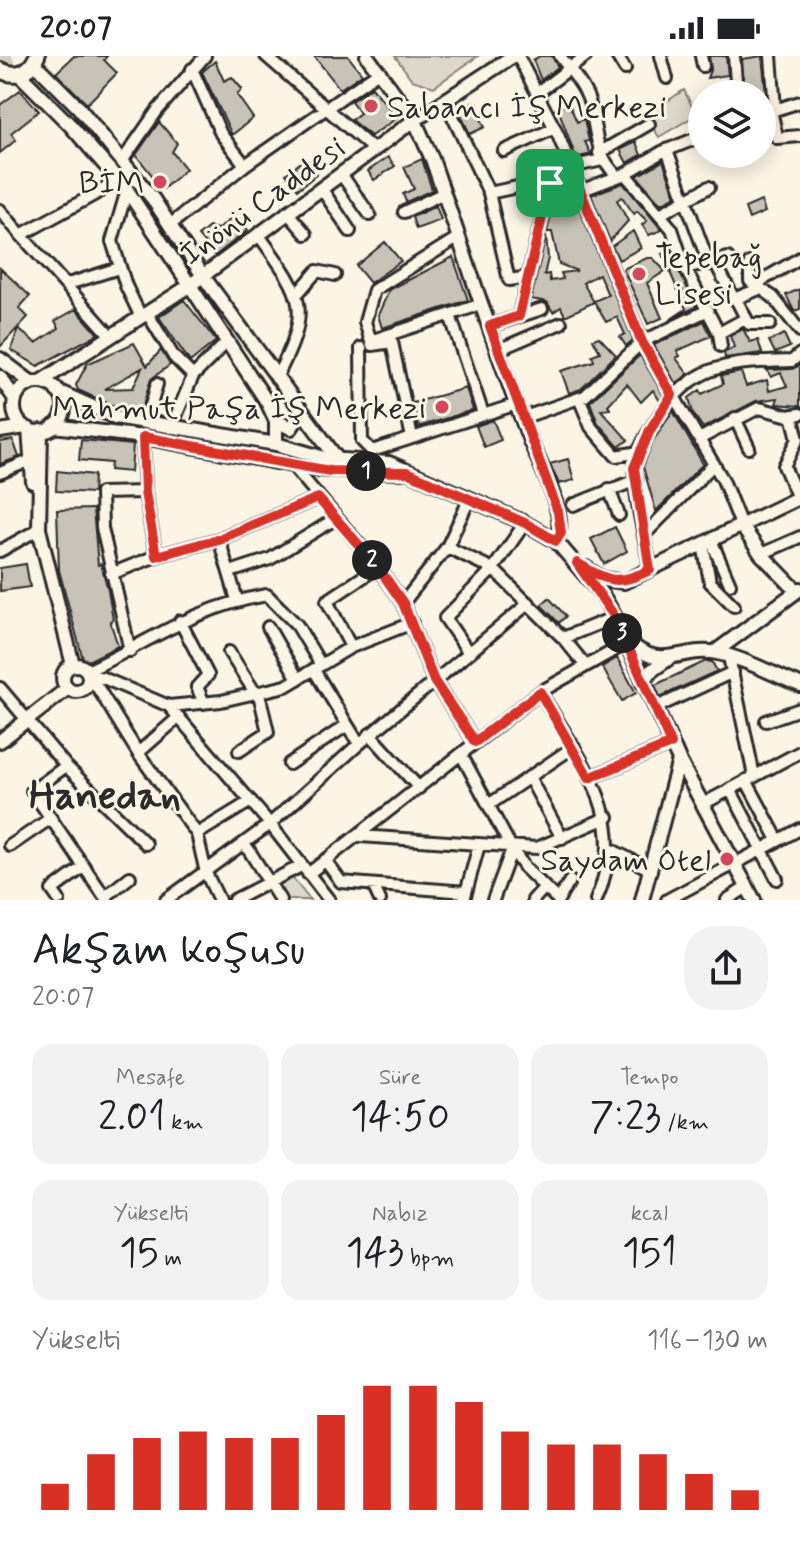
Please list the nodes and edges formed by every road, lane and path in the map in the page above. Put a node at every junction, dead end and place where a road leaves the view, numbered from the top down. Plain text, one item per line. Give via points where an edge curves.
1 (205, 56) edge
2 (367, 56) edge
3 (515, 56) edge
4 (560, 56) edge
5 (586, 56) edge
6 (617, 56) edge
7 (661, 56) edge
8 (734, 56) edge
9 (771, 56) edge
10 (37, 58) edge
11 (268, 58) edge
12 (192, 69) junction
13 (569, 69) junction
14 (625, 69) dead end
15 (380, 71) junction
16 (6, 73) edge
17 (667, 78) dead end
18 (736, 80) edge
19 (770, 80) edge
20 (537, 93) junction
21 (445, 100) junction
22 (800, 102) edge
23 (776, 109) edge
24 (326, 110) junction
25 (415, 121) junction
26 (649, 124) dead end
27 (555, 128) junction
28 (776, 131) edge
29 (800, 136) edge
30 (688, 142) edge
31 (374, 150) junction
32 (667, 150) junction
33 (504, 151) dead end
34 (601, 157) junction
35 (123, 160) junction
36 (245, 165) junction
37 (573, 171) junction
38 (341, 174) junction
39 (620, 175) junction
40 (550, 183) junction
41 (123, 186) junction
42 (709, 187) dead end
43 (321, 188) junction
44 (580, 191) junction
45 (444, 193) junction
46 (489, 193) junction
47 (686, 199) junction
48 (0, 210) edge
49 (287, 212) junction
50 (404, 212) dead end
51 (662, 213) junction
52 (370, 215) dead end
53 (692, 219) junction
54 (170, 225) junction
55 (672, 229) junction
56 (350, 231) dead end
57 (258, 234) junction
58 (306, 234) dead end
59 (21, 235) junction
60 (459, 237) junction
61 (728, 258) dead end
62 (800, 258) edge
63 (712, 263) junction
64 (750, 263) dead end
65 (119, 268) junction
66 (685, 268) junction
67 (335, 275) dead end
68 (203, 276) junction
69 (529, 277) junction
70 (68, 284) junction
71 (189, 286) junction
72 (756, 287) junction
73 (298, 293) junction
74 (737, 301) junction
75 (482, 304) junction
76 (542, 309) dead end
77 (708, 310) junction
78 (144, 315) junction
79 (450, 315) junction
80 (519, 316) junction
81 (745, 319) junction
82 (561, 323) dead end
83 (770, 324) dead end
84 (490, 326) junction
85 (257, 327) dead end
86 (800, 331) edge
87 (719, 333) junction
88 (110, 335) junction
89 (246, 336) junction
90 (228, 341) junction
91 (371, 341) junction
92 (642, 342) junction
93 (721, 346) dead end
94 (361, 348) dead end
95 (498, 350) junction
96 (800, 354) edge
97 (0, 359) edge
98 (193, 376) junction
99 (0, 377) edge
100 (276, 378) junction
101 (36, 382) junction
102 (157, 384) dead end
103 (57, 391) junction
104 (672, 395) junction
105 (579, 398) junction
106 (15, 399) junction
107 (517, 404) junction
108 (301, 413) junction
109 (483, 414) junction
110 (796, 415) edge
111 (522, 418) junction
112 (735, 418) junction
113 (276, 421) junction
114 (146, 423) junction
115 (37, 428) junction
116 (171, 428) junction
117 (0, 431) edge
118 (143, 437) junction
119 (412, 438) junction
120 (699, 439) junction
121 (276, 444) junction
122 (749, 448) dead end
123 (639, 452) junction
124 (338, 460) junction
125 (29, 461) junction
126 (714, 464) junction
127 (293, 466) junction
128 (407, 472) junction
129 (0, 473) edge
130 (636, 480) junction
131 (609, 489) junction
132 (145, 492) junction
133 (799, 497) edge
134 (318, 498) junction
135 (470, 498) junction
136 (38, 501) junction
137 (573, 505) dead end
138 (619, 515) dead end
139 (335, 519) junction
140 (741, 525) junction
141 (530, 526) junction
142 (39, 529) junction
143 (646, 533) junction
144 (800, 537) edge
145 (219, 539) junction
146 (556, 541) junction
147 (707, 542) junction
148 (447, 547) junction
149 (0, 551) edge
150 (761, 554) junction
151 (156, 556) junction
152 (577, 563) junction
153 (378, 567) junction
154 (493, 569) junction
155 (650, 570) junction
156 (230, 572) junction
157 (111, 574) junction
158 (730, 584) dead end
159 (799, 592) edge
160 (237, 600) junction
161 (403, 603) junction
162 (529, 603) junction
163 (734, 606) dead end
164 (615, 617) junction
165 (180, 621) junction
166 (412, 623) junction
167 (268, 627) dead end
168 (563, 638) junction
169 (626, 640) junction
170 (351, 647) junction
171 (130, 651) junction
172 (229, 652) dead end
173 (715, 652) junction
174 (469, 653) junction
175 (729, 657) junction
176 (668, 659) junction
177 (73, 665) junction
178 (586, 666) junction
179 (318, 668) junction
180 (733, 672) junction
181 (88, 675) junction
182 (298, 679) junction
183 (434, 681) junction
184 (643, 683) junction
185 (800, 685) edge
186 (0, 688) edge
187 (68, 688) junction
188 (540, 692) junction
189 (258, 694) junction
190 (204, 703) junction
191 (169, 706) junction
192 (655, 708) junction
193 (800, 709) edge
194 (179, 717) junction
195 (766, 721) dead end
196 (25, 722) junction
197 (347, 725) junction
198 (370, 734) junction
199 (0, 741) edge
200 (475, 742) junction
201 (359, 744) junction
202 (671, 744) junction
203 (572, 748) junction
204 (239, 751) dead end
205 (800, 752) edge
206 (138, 753) junction
207 (461, 754) junction
208 (679, 760) junction
209 (289, 764) dead end
210 (66, 766) junction
211 (529, 777) junction
212 (589, 778) junction
213 (750, 778) junction
214 (419, 788) junction
215 (730, 789) junction
216 (251, 801) junction
217 (490, 804) junction
218 (703, 804) junction
219 (608, 817) junction
220 (51, 818) junction
221 (270, 824) junction
222 (800, 829) edge
223 (197, 834) junction
224 (360, 836) junction
225 (562, 838) junction
226 (778, 840) junction
227 (146, 844) dead end
228 (245, 844) junction
229 (479, 845) junction
230 (10, 846) dead end
231 (512, 849) junction
232 (610, 849) junction
233 (761, 849) junction
234 (325, 860) junction
235 (734, 863) junction
236 (82, 868) junction
237 (304, 870) junction
238 (651, 870) junction
239 (206, 873) junction
240 (130, 877) dead end
241 (777, 879) dead end
242 (269, 880) junction
243 (570, 881) dead end
244 (373, 885) junction
245 (747, 887) junction
246 (544, 888) junction
247 (104, 896) edge
248 (465, 896) edge
249 (59, 900) edge
250 (89, 900) edge
251 (166, 900) edge
252 (219, 900) edge
253 (234, 900) edge
254 (280, 900) edge
255 (329, 900) edge
256 (380, 900) edge
257 (493, 900) edge
258 (533, 900) edge
259 (558, 900) edge
260 (596, 900) edge
261 (642, 900) edge
262 (667, 900) edge
263 (727, 900) edge
264 (754, 900) edge

1 - 12 street
2 - 15 main road
3 - 20 street
3 - 21 main road, İnönü Caddesi
4 - 13 street
5 - 13 street
6 - 14 street
7 - 17 street
8 - 18 street
9 - 19 street
10 - 16 highway
10 - 35 main road
11 - 24 street
12 - 35 street
12 - 36 street via 221,134
13 - 20 street
13 - 34 street via 590,102
15 - 24 street
15 - 25 main road
16 - 41 main road via 71,126
20 - 27 street
21 - 25 main road, İnönü Caddesi
21 - 46 street
22 - 23 street
24 - 31 street
24 - 36 street
25 - 31 main road, İnönü Caddesi
25 - 45 main road
26 - 34 street
27 - 33 street
27 - 37 street
28 - 29 street via 777,138
30 - 32 street
31 - 38 main road, İnönü Caddesi
32 - 39 street
32 - 47 street
34 - 37 street
34 - 39 street
35 - 54 main road
36 - 54 street
37 - 40 street
37 - 44 street
38 - 43 main road, İnönü Caddesi
38 - 52 street
39 - 44 street
39 - 51 street
40 - 46 street
40 - 69 street
41 - 59 street
41 - 65 street via 112,241
41 - 71 main road
42 - 47 street
43 - 49 main road, İnönü Caddesi
43 - 56 street
44 - 92 street
45 - 50 street
45 - 60 main road
46 - 69 street via 509,280
47 - 51 street
47 - 53 street
48 - 59 street
49 - 57 main road, İnönü Caddesi
49 - 58 street
51 - 55 street
53 - 55 street
53 - 63 street
54 - 68 main road
55 - 66 street
57 - 68 main road, İnönü Caddesi
57 - 73 street
59 - 70 street
60 - 75 main road
60 - 91 street via 374,290 365,322
61 - 63 street
62 - 72 street
63 - 66 street
63 - 74 street
64 - 72 street via 750,281
65 - 70 street
65 - 78 street
66 - 77 street
67 - 73 street via 317,271
68 - 71 main road, İnönü Caddesi
68 - 89 main road
69 - 80 street
70 - 88 street
71 - 78 main road, İnönü Caddesi
71 - 90 main road
72 - 74 street
72 - 86 street via 773,297
73 - 100 street via 297,335
74 - 81 street
75 - 79 street
75 - 84 main road
76 - 80 street
77 - 87 street
77 - 92 street
78 - 88 main road, İnönü Caddesi
78 - 98 street
79 - 91 street
79 - 109 street
80 - 84 street
81 - 83 street via 753,326
81 - 87 street
82 - 95 street
84 - 95 main road
85 - 89 street
87 - 93 street
88 - 101 main road, İnönü Caddesi
89 - 100 main road
90 - 98 street
90 - 113 main road
91 - 119 street via 392,342
92 - 104 street
92 - 105 street
94 - 119 street via 362,441 372,451
95 - 107 main road
96 - 104 street via 792,361 724,366 695,376
97 - 101 main road
98 - 116 street
99 - 106 main road
100 - 108 main road
101 - 103 main road
101 - 106 main road
102 - 114 street
103 - 114 main road via 89,408
103 - 115 main road via 63,410
104 - 120 street
104 - 123 street
105 - 111 street
105 - 123 street via 591,427 616,456
106 - 115 main road via 15,415
107 - 109 street
107 - 111 main road
108 - 113 main road via 291,428
108 - 124 main road
109 - 119 street
110 - 112 street via 759,408
110 - 133 street via 798,439 784,466
111 - 146 main road via 558,512 561,533
112 - 120 street
112 - 122 street
113 - 121 main road
114 - 116 main road
115 - 117 main road
115 - 118 main road
115 - 125 main road
115 - 136 main road
116 - 121 main road
118 - 127 main road
118 - 132 street
120 - 126 street
121 - 124 main road
123 - 130 street
124 - 128 main road via 376,460
125 - 129 street
125 - 136 main road
126 - 140 street
126 - 143 street
127 - 128 main road
127 - 134 street
128 - 135 main road
130 - 131 street
130 - 143 street
131 - 137 street
131 - 138 street
132 - 151 street
132 - 157 street via 101,493
133 - 140 main road
134 - 139 street
134 - 145 street
135 - 141 main road
135 - 148 street
136 - 142 main road
139 - 153 street
139 - 156 street via 270,559
140 - 147 main road
140 - 150 main road
141 - 146 main road
141 - 154 street
142 - 149 street
142 - 177 main road
143 - 155 street
144 - 150 street
145 - 151 street
145 - 156 street
146 - 152 main road
147 - 155 main road
147 - 158 street
147 - 163 street via 710,582
148 - 154 street
148 - 161 street
150 - 159 main road
151 - 157 street
152 - 155 main road via 603,579 624,582
152 - 164 main road
153 - 161 street
153 - 170 street via 327,601
154 - 162 street
154 - 174 street via 445,618
156 - 160 street
157 - 171 street
159 - 173 main road
160 - 165 street
160 - 179 street via 267,595 297,625
161 - 166 street
162 - 168 street
162 - 174 street
164 - 168 street
164 - 169 main road
165 - 171 street
165 - 190 street via 208,675 197,687
166 - 170 street
166 - 183 street
167 - 182 street
168 - 178 street
169 - 176 main road via 643,653
169 - 178 street
169 - 184 main road
170 - 179 street
171 - 181 street
172 - 189 street
173 - 175 main road
173 - 176 main road
174 - 183 street
175 - 180 street
175 - 185 main road
176 - 184 main road
177 - 181 main road
177 - 187 main road via 63,677
178 - 188 street
179 - 182 street
179 - 197 street
180 - 192 street
180 - 213 street
181 - 187 main road via 81,689
181 - 191 street
181 - 206 street
182 - 189 street
183 - 198 street
183 - 200 street
184 - 192 main road
186 - 196 street
187 - 196 main road
188 - 200 street
188 - 203 street
189 - 190 street
189 - 204 street via 268,732
190 - 191 street
191 - 194 street
192 - 202 main road
193 - 195 street
194 - 206 street
194 - 216 street
196 - 199 main road
196 - 210 street
197 - 201 street
197 - 209 street
198 - 201 street
198 - 214 street
200 - 207 street
201 - 221 street
202 - 208 main road
202 - 212 street
203 - 211 street
203 - 212 street
205 - 213 street
206 - 223 street
207 - 214 street
207 - 217 street
208 - 218 main road
208 - 238 main road
210 - 220 street via 32,791
210 - 227 street
211 - 217 street
211 - 225 street
212 - 219 street
213 - 215 street
213 - 226 street
214 - 224 street
215 - 218 street
215 - 233 street
216 - 221 street
216 - 223 street
217 - 231 street
218 - 235 main road
219 - 225 street
219 - 232 street
220 - 230 street
220 - 236 street
221 - 228 street
221 - 237 street
222 - 226 street
223 - 239 street
224 - 229 street
224 - 234 street
225 - 231 street via 537,848
226 - 233 street
228 - 239 street
228 - 242 street
229 - 231 street
229 - 248 street
231 - 246 street
231 - 257 street
232 - 238 street
232 - 260 street
233 - 235 street
233 - 241 street
234 - 237 street
234 - 244 street via 341,882
235 - 245 main road
235 - 262 street
236 - 247 street
236 - 249 street via 52,890
237 - 242 street
237 - 255 street
238 - 261 main road
239 - 251 street
239 - 252 street
240 - 247 street
242 - 253 street
242 - 254 street
243 - 259 street
244 - 248 street
244 - 256 street
245 - 263 street
245 - 264 main road
246 - 258 street
246 - 259 street
247 - 250 street

